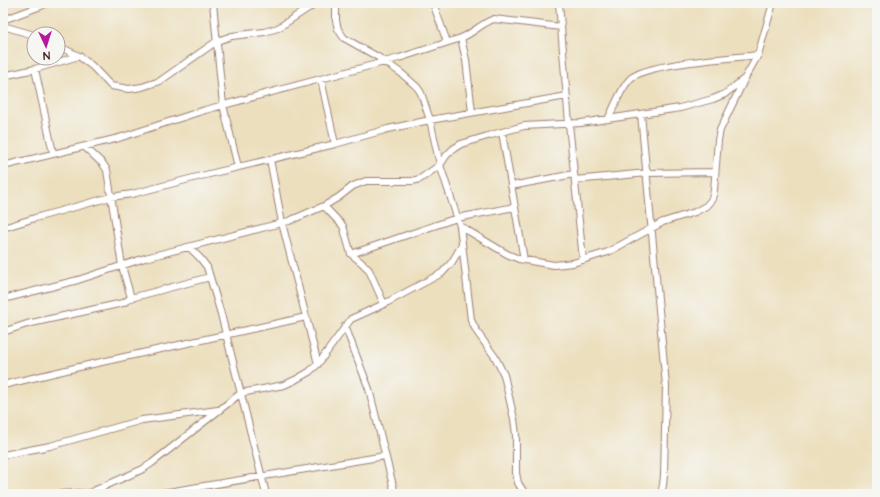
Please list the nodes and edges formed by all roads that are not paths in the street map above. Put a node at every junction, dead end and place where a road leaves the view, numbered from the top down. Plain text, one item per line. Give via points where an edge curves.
1 (46, 3) edge
2 (213, 3) edge
3 (297, 3) edge
4 (336, 3) edge
5 (433, 3) edge
6 (559, 3) edge
7 (773, 3) edge
8 (314, 5) edge
9 (3, 20) edge
10 (3, 26) edge
11 (561, 27) junction
12 (26, 33) edge
13 (461, 38) junction
14 (217, 41) junction
15 (447, 42) junction
16 (66, 50) edge
17 (758, 55) junction
18 (79, 56) junction
19 (383, 61) junction
20 (35, 68) junction
21 (3, 76) edge
22 (745, 78) junction
23 (321, 79) junction
24 (567, 96) junction
25 (223, 105) junction
26 (472, 112) junction
27 (642, 114) junction
28 (608, 119) junction
29 (430, 120) junction
30 (569, 124) junction
31 (502, 132) junction
32 (335, 144) junction
33 (85, 147) junction
34 (53, 153) junction
35 (270, 159) junction
36 (440, 165) junction
37 (3, 166) edge
38 (238, 167) junction
39 (716, 172) junction
40 (647, 173) junction
41 (575, 177) junction
42 (511, 186) junction
43 (112, 197) junction
44 (324, 206) junction
45 (515, 207) junction
46 (457, 218) junction
47 (282, 223) junction
48 (460, 226) junction
49 (651, 227) junction
50 (3, 228) edge
51 (462, 245) junction
52 (189, 247) junction
53 (351, 254) junction
54 (524, 260) junction
55 (583, 260) junction
56 (122, 266) junction
57 (210, 277) junction
58 (131, 298) junction
59 (3, 299) edge
60 (384, 304) junction
61 (306, 317) junction
62 (345, 326) junction
63 (3, 332) edge
64 (226, 335) junction
65 (318, 364) junction
66 (3, 385) edge
67 (241, 393) junction
68 (219, 410) junction
69 (3, 455) edge
70 (385, 456) junction
71 (262, 475) junction
72 (60, 494) edge
73 (88, 494) edge
74 (156, 494) edge
75 (266, 494) edge
76 (395, 494) edge
77 (525, 494) edge
78 (661, 494) edge

1 - 9 street
2 - 14 street
3 - 8 street
4 - 19 street via 336,21 341,35
5 - 15 street
6 - 11 street
7 - 17 street
8 - 14 street via 278,28
10 - 12 street
11 - 13 street via 494,19
11 - 24 street
13 - 15 street
13 - 26 street
14 - 18 street via 160,81 150,86 129,89 111,86
14 - 25 street
15 - 19 street
16 - 18 street
17 - 22 street
17 - 28 street via 683,63 640,73 630,78 625,85
18 - 20 street
19 - 23 street
19 - 29 street via 419,90
20 - 21 street
20 - 34 street
22 - 27 street via 725,94 713,99
22 - 39 street via 720,130
23 - 25 street
23 - 32 street
24 - 26 street
24 - 30 street
25 - 33 street
25 - 38 street
26 - 29 street
27 - 28 street
27 - 40 street
28 - 30 street
29 - 32 street
29 - 36 street
30 - 31 street via 524,126
30 - 41 street
31 - 36 street via 461,144 446,156
31 - 42 street
32 - 35 street
33 - 34 street
33 - 43 street via 106,167
34 - 37 street
35 - 38 street
35 - 47 street
36 - 44 street via 420,179 412,181 366,180
36 - 46 street
38 - 43 street
39 - 40 street
39 - 49 street via 712,199 706,206
40 - 41 street
40 - 49 street
41 - 42 street
41 - 55 street
42 - 45 street
43 - 50 street
43 - 56 street
44 - 47 street
44 - 53 street via 343,226
45 - 46 street
45 - 54 street
46 - 48 street
46 - 53 street
47 - 52 street
47 - 61 street
48 - 51 street
48 - 54 street via 507,254
49 - 55 street via 608,252
49 - 78 street via 666,386 664,475
51 - 60 street via 442,273
51 - 77 street via 472,320 476,332 495,357 504,375 516,435 516,473 518,483
52 - 56 street
52 - 57 street via 204,262
53 - 60 street via 369,270
54 - 55 street via 554,265
56 - 58 street
56 - 59 street
57 - 58 street
57 - 64 street
58 - 63 street via 122,303 27,324
60 - 62 street via 351,319
61 - 64 street
61 - 65 street
62 - 65 street
62 - 70 street via 369,389
64 - 66 street
64 - 67 street
65 - 67 street via 310,372 284,385
67 - 68 street
67 - 71 street
68 - 69 street via 142,420 50,446
68 - 73 street via 143,469
70 - 71 street
70 - 76 street
71 - 74 street
71 - 75 street
72 - 73 street

